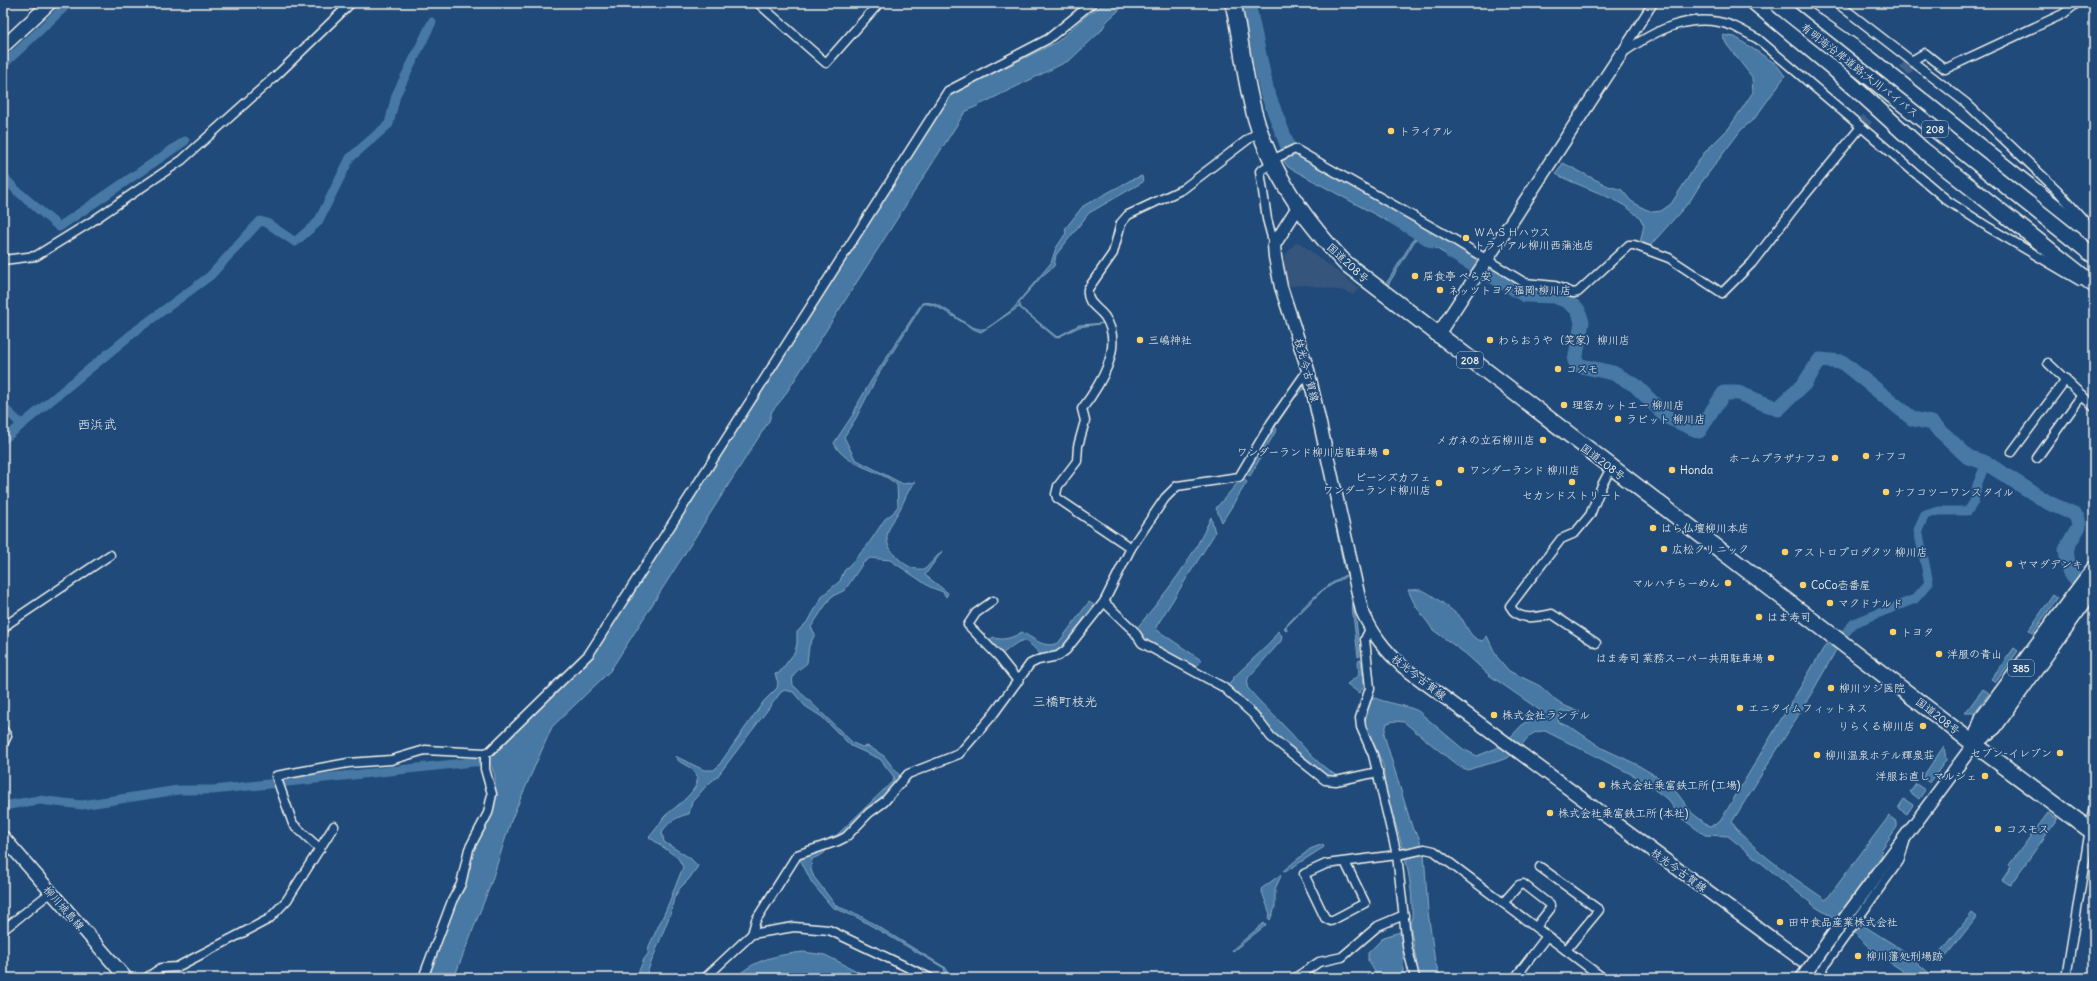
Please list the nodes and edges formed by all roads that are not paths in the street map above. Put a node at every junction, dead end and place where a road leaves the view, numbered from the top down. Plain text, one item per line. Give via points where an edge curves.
1 (50, 3) edge
2 (351, 3) edge
3 (758, 3) edge
4 (879, 3) edge
5 (1092, 3) edge
6 (1233, 3) edge
7 (1652, 3) edge
8 (1755, 3) edge
9 (1776, 3) edge
10 (1784, 3) edge
11 (1790, 3) edge
12 (1837, 3) edge
13 (2077, 3) edge
14 (3, 47) edge
15 (1621, 54) junction
16 (1913, 60) junction
17 (1860, 128) junction
18 (1259, 131) junction
19 (1274, 160) junction
20 (1298, 207) junction
21 (2094, 233) edge
22 (2094, 238) edge
23 (1274, 245) junction
24 (2094, 251) edge
25 (2094, 256) edge
26 (3, 260) edge
27 (1487, 260) junction
28 (2094, 285) edge
29 (2094, 289) edge
30 (1438, 336) junction
31 (2048, 364) dead end
32 (1308, 370) junction
33 (2066, 379) junction
34 (2082, 395) junction
35 (2094, 407) edge
36 (2012, 452) dead end
37 (2037, 458) dead end
38 (1611, 468) junction
39 (1131, 548) junction
40 (110, 555) dead end
41 (2092, 577) edge
42 (993, 601) dead end
43 (1104, 602) junction
44 (1370, 629) junction
45 (3, 630) edge
46 (1596, 643) dead end
47 (1018, 681) junction
48 (3, 730) edge
49 (3, 744) edge
50 (1974, 744) junction
51 (485, 755) junction
52 (1378, 772) junction
53 (2094, 804) edge
54 (334, 826) dead end
55 (2092, 832) edge
56 (3, 837) edge
57 (320, 849) junction
58 (1397, 856) junction
59 (1345, 862) junction
60 (1540, 867) dead end
61 (50, 893) junction
62 (1503, 903) junction
63 (1404, 915) junction
64 (1853, 917) junction
65 (1536, 928) junction
66 (3, 930) edge
67 (752, 934) junction
68 (1547, 936) junction
69 (1566, 950) junction
70 (1822, 975) edge
71 (126, 978) edge
72 (146, 978) edge
73 (423, 978) edge
74 (705, 978) edge
75 (930, 978) edge
76 (1295, 978) edge
77 (1415, 978) edge
78 (1515, 978) edge
79 (1603, 978) edge
80 (1802, 978) edge
81 (2066, 978) edge

1 - 14 main road
2 - 26 street via 279,73 182,160 36,256
3 - 4 street via 826,64
5 - 51 street via 1048,38 948,91 589,654
6 - 18 highway, 国道208号 / 208
7 - 15 street
8 - 28 highway via 1827,62 1922,149
9 - 25 highway, 有明海沿岸道路;大川バイパス / 208, bridge
10 - 24 highway, 有明海沿岸道路;大川バイパス / 208
11 - 22 highway via 1870,59
12 - 16 street
13 - 16 street via 2063,14 1945,69 1926,53
15 - 17 street via 1648,35 1672,25 1700,20 1732,26 1758,39
15 - 27 main road
16 - 21 street via 1966,103 2057,190
17 - 27 street via 1752,263 1722,293 1669,258 1634,245 1629,245 1578,292 1573,293 1555,286 1525,284
17 - 29 street via 1948,201
18 - 19 highway, 国道208号 / 208
18 - 39 street via 1183,189 1128,215 1121,223 1113,253 1088,289 1092,304 1106,318 1114,339 1114,348 1098,386 1082,410 1085,421 1078,446 1078,461 1058,486 1056,494 1057,498
19 - 20 highway, 国道208号 / 208
19 - 23 street via 1260,171 1267,219
19 - 27 street via 1295,149
20 - 23 main road
20 - 30 highway, 国道208号 / 208 via 1345,263
23 - 32 main road, 枝光今古賀線 via 1282,287
27 - 30 main road
30 - 38 highway, 国道208号 / 208
31 - 33 street
32 - 39 street via 1271,423 1239,477 1177,486 1165,498
32 - 44 main road, 枝光今古賀線 via 1354,578 1362,611
33 - 34 street
33 - 36 street
34 - 35 street
34 - 37 street
38 - 46 street via 1590,515 1575,533 1562,539 1510,606 1513,612 1520,616 1532,618 1552,614
38 - 50 highway, 国道208号 / 208
39 - 43 street
40 - 45 street via 9,623
41 - 50 highway, 385 via 1994,726
42 - 47 street via 976,614 968,625
43 - 47 street via 1066,650 1058,656 1030,664
43 - 52 street via 1134,631 1142,643 1223,687 1254,715 1271,737 1325,780 1336,782
44 - 52 street via 1365,639 1370,688 1360,718 1360,727
44 - 70 main road, 枝光今古賀線 via 1386,651 1403,667
47 - 67 street via 959,754 908,774 884,802 846,836 797,855 756,920
48 - 49 street via 7,736
50 - 55 highway, 国道208号 / 208
50 - 64 main road via 1908,833
51 - 57 street via 425,750 391,760 348,763 276,776 293,824
51 - 73 street via 485,769 492,794 488,813 470,849 460,884
52 - 58 street
53 - 55 street
54 - 57 street
55 - 81 street
56 - 61 main road, 柳川城島線
57 - 72 street via 287,900 268,919 177,967 155,971
58 - 59 street
58 - 62 street via 1425,849 1434,851
58 - 63 street
59 - 59 street via 1365,903 1331,921 1325,918 1304,874 1326,864
60 - 69 street via 1599,910
61 - 66 street
61 - 71 main road, 柳川城島線
62 - 65 street
62 - 65 street via 1519,884 1522,884 1550,905 1550,909
63 - 76 street via 1378,926 1342,957 1319,962
63 - 77 street via 1407,946
64 - 70 street via 1848,933
64 - 80 main road, bridge
65 - 68 street
67 - 74 street
67 - 75 street via 794,927 829,930
68 - 69 street
68 - 78 street
69 - 79 street

